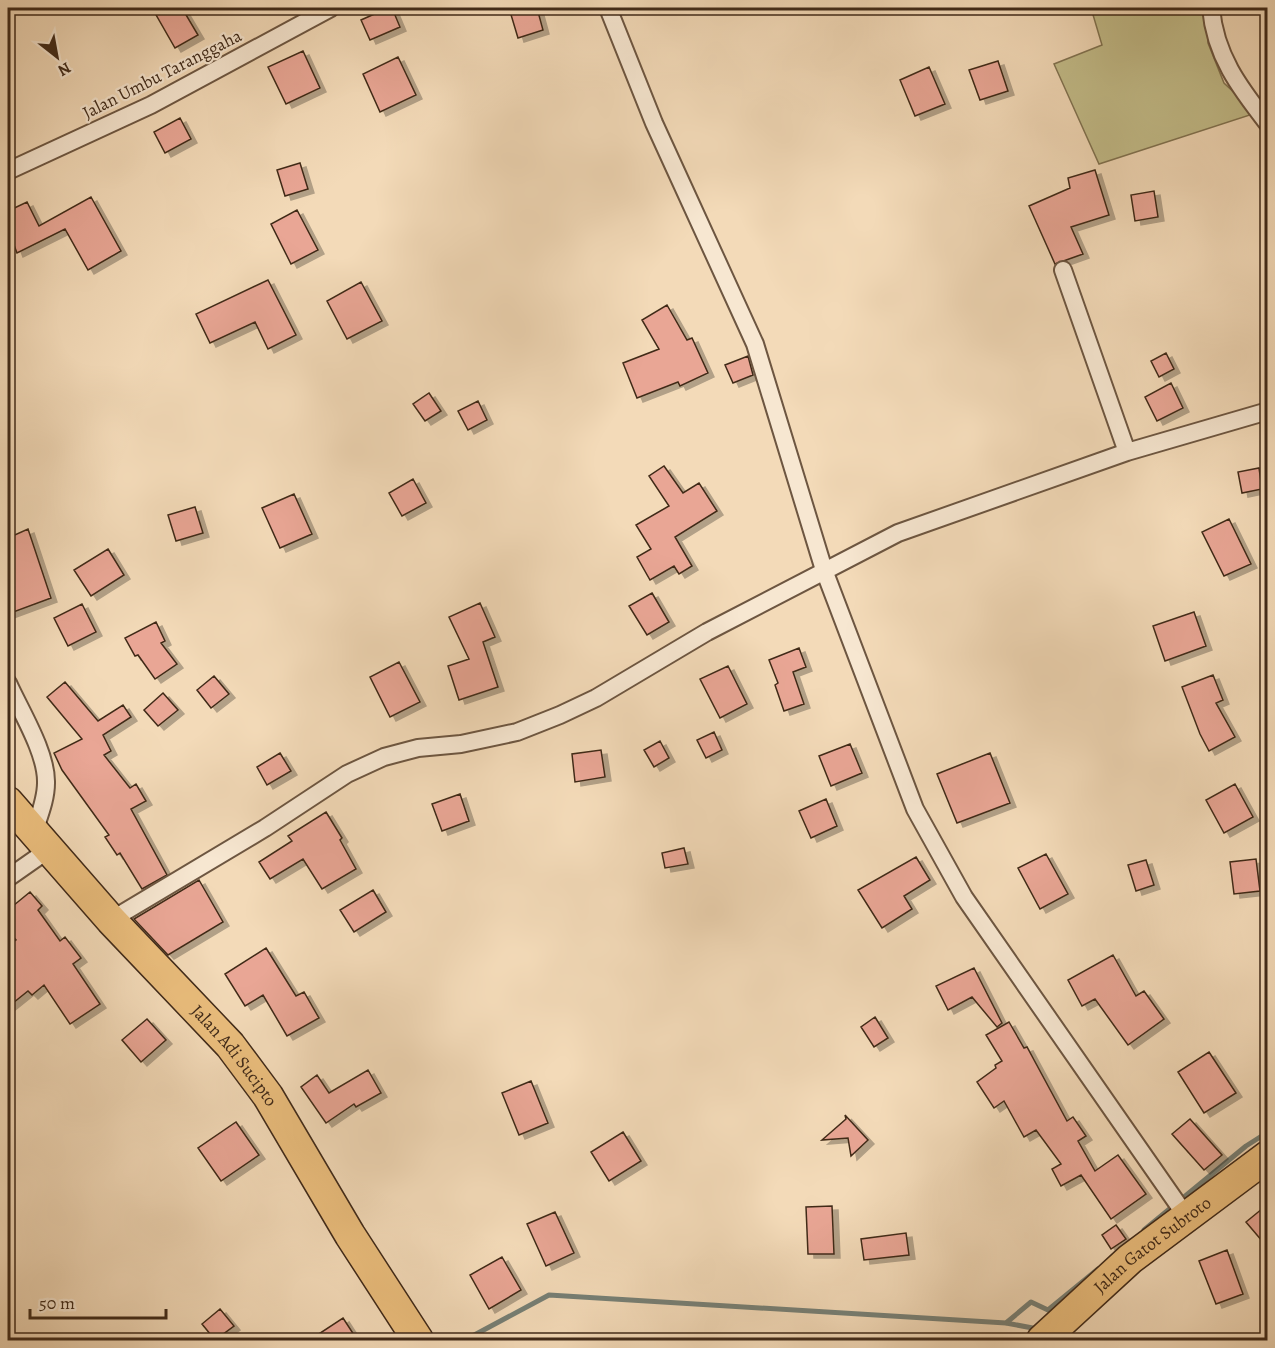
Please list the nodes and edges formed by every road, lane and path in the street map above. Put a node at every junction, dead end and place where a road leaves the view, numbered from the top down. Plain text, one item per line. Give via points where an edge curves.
1 (331, 8) edge
2 (608, 8) edge
3 (1211, 8) edge
4 (1268, 124) edge
5 (8, 171) edge
6 (1063, 270) dead end
7 (1268, 411) edge
8 (1126, 452) junction
9 (824, 570) junction
10 (8, 683) edge
11 (8, 802) edge
12 (41, 841) junction
13 (8, 879) edge
14 (111, 920) junction
15 (1268, 1156) edge
16 (1179, 1208) junction
17 (417, 1339) edge
18 (1041, 1341) edge

1 - 5 street, Jalan Umbu Taranggaha via 151,105
2 - 9 street via 654,123 755,344
3 - 4 street via 1214,37 1224,61 1234,81
6 - 8 street
7 - 8 street
8 - 9 street via 898,533
9 - 14 street via 560,715 517,732 384,757 347,774 266,828
9 - 16 street via 932,844 964,897
10 - 12 street via 30,730 46,781
11 - 12 highway, Jalan Adi Sucipto
12 - 13 street
12 - 14 highway, Jalan Adi Sucipto
14 - 17 highway, Jalan Adi Sucipto via 230,1045 268,1096
15 - 16 highway, Jalan Gatot Subroto
16 - 18 highway, Jalan Gatot Subroto

